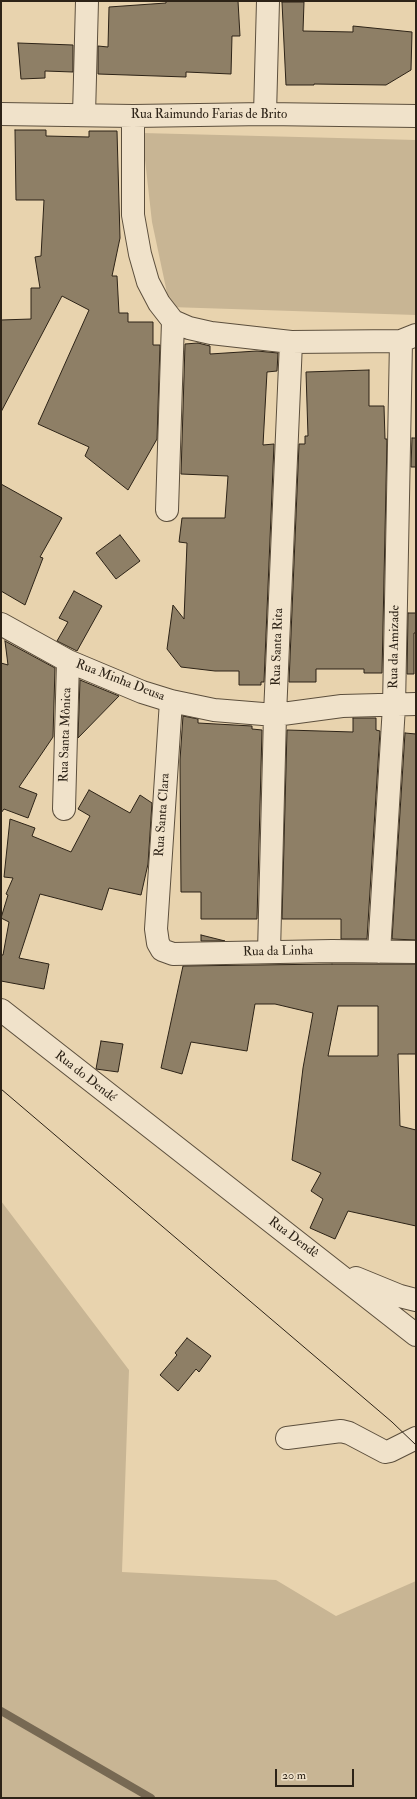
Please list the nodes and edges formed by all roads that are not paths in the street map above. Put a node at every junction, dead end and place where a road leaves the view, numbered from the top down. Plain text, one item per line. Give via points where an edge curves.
1 (87, 1) edge
2 (268, 1) edge
3 (1, 114) edge
4 (265, 114) junction
5 (84, 115) junction
6 (133, 116) junction
7 (416, 116) edge
8 (173, 321) junction
9 (409, 338) edge
10 (291, 342) junction
11 (166, 510) dead end
12 (1, 624) edge
13 (68, 661) junction
14 (171, 701) junction
15 (416, 704) edge
16 (394, 706) junction
17 (275, 715) junction
18 (64, 809) dead end
19 (156, 929) joint
20 (269, 952) junction
21 (379, 952) junction
22 (416, 952) edge
23 (1, 1010) edge
24 (170, 1144) joint
25 (333, 1269) junction
26 (416, 1300) edge
27 (416, 1335) edge
28 (287, 1438) dead end
29 (416, 1438) edge

1 - 5 street
2 - 4 street
3 - 5 street, Rua Raimundo Farias de Brito
4 - 6 street, Rua Raimundo Farias de Brito
4 - 7 street, Rua Raimundo Farias de Brito
5 - 6 street, Rua Raimundo Farias de Brito
6 - 8 street via 133,215 140,254 148,282 159,303
8 - 10 street via 211,333
8 - 11 street
9 - 10 street
9 - 16 street, Rua da Amizade
10 - 17 street, Rua Santa Rita
12 - 13 street, Rua Minha Deusa
13 - 14 street, Rua Minha Deusa via 142,692
13 - 18 street, Rua Santa Mônica
14 - 17 street, Rua Minha Deusa via 214,710
14 - 19 street, Rua Santa Clara
15 - 16 street, Rua Minha Deusa
16 - 17 street, Rua Minha Deusa via 342,706
16 - 21 street, Rua da Amizade
17 - 20 street, Rua Santa Rita
19 - 20 street, Rua da Linha via 162,950 173,954
20 - 21 street, Rua da Linha
21 - 22 street, Rua da Linha
23 - 24 street, Rua do Dendé
24 - 25 street, Rua Dendê
25 - 26 street
25 - 27 street, Rua Dendê
28 - 29 street via 341,1431 385,1452

